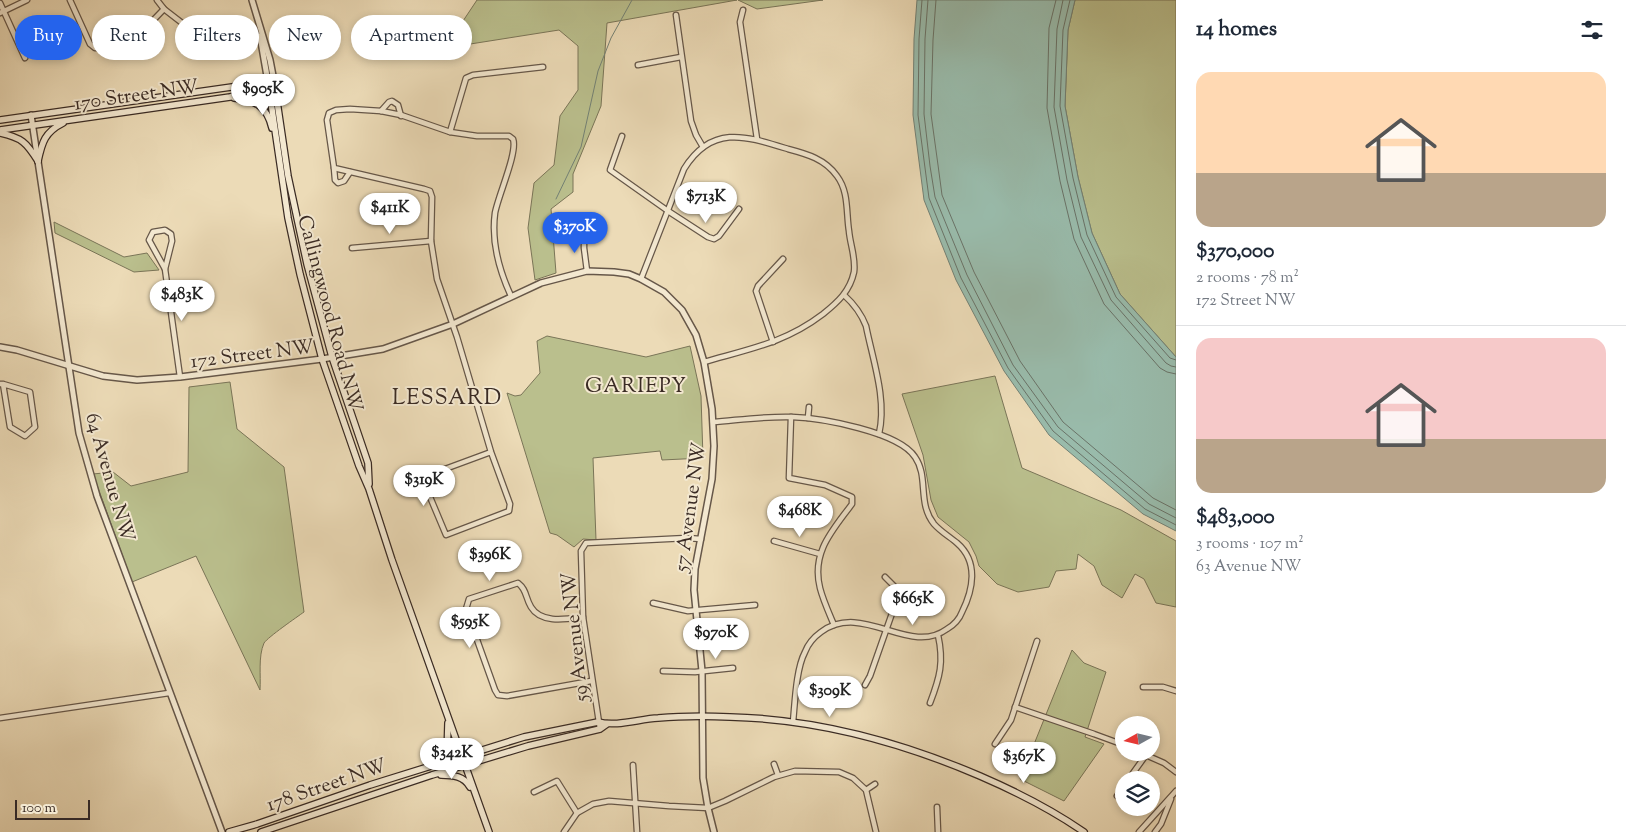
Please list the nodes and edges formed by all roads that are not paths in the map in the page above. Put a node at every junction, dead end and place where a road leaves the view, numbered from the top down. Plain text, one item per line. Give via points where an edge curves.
1 (27, 0) edge
2 (70, 0) edge
3 (157, 0) edge
4 (252, 0) edge
5 (0, 4) edge
6 (164, 9) junction
7 (743, 10) dead end
8 (2, 12) edge
9 (676, 15) dead end
10 (175, 18) edge
11 (15, 38) edge
12 (681, 57) junction
13 (638, 65) dead end
14 (543, 67) dead end
15 (271, 81) junction
16 (272, 89) junction
17 (230, 97) junction
18 (381, 111) junction
19 (31, 116) junction
20 (401, 116) junction
21 (0, 120) edge
22 (69, 120) junction
23 (33, 125) junction
24 (0, 132) edge
25 (450, 132) junction
26 (622, 136) dead end
27 (757, 139) junction
28 (276, 140) junction
29 (703, 148) junction
30 (38, 160) junction
31 (334, 168) junction
32 (350, 172) junction
33 (740, 209) dead end
34 (668, 211) junction
35 (584, 236) dead end
36 (431, 241) junction
37 (352, 248) dead end
38 (783, 259) dead end
39 (165, 269) junction
40 (587, 271) junction
41 (641, 279) junction
42 (844, 295) junction
43 (511, 296) junction
44 (689, 321) joint
45 (452, 324) junction
46 (773, 342) junction
47 (0, 347) edge
48 (332, 357) junction
49 (322, 359) junction
50 (704, 362) junction
51 (68, 365) junction
52 (180, 377) junction
53 (2, 384) edge
54 (809, 407) dead end
55 (791, 417) junction
56 (808, 418) junction
57 (713, 422) junction
58 (879, 434) junction
59 (491, 452) junction
60 (369, 489) junction
61 (700, 539) junction
62 (774, 541) dead end
63 (820, 554) junction
64 (885, 577) dead end
65 (653, 603) dead end
66 (755, 605) dead end
67 (694, 610) junction
68 (583, 617) junction
69 (834, 625) junction
70 (887, 629) junction
71 (938, 635) junction
72 (1038, 641) dead end
73 (734, 668) dead end
74 (663, 671) dead end
75 (702, 671) junction
76 (592, 681) junction
77 (865, 685) dead end
78 (1142, 687) dead end
79 (1176, 691) edge
80 (169, 693) junction
81 (930, 703) dead end
82 (1015, 707) junction
83 (703, 716) junction
84 (0, 718) edge
85 (448, 719) junction
86 (598, 722) junction
87 (792, 722) junction
88 (606, 724) junction
89 (600, 729) junction
90 (1115, 742) edge
91 (995, 744) dead end
92 (462, 757) junction
93 (1160, 761) edge
94 (774, 764) dead end
95 (633, 765) dead end
96 (465, 766) junction
97 (433, 767) junction
98 (1176, 772) edge
99 (432, 775) junction
100 (778, 775) junction
101 (875, 784) dead end
102 (866, 790) junction
103 (1176, 791) edge
104 (534, 792) dead end
105 (476, 798) junction
106 (1172, 798) junction
107 (635, 804) junction
108 (937, 807) dead end
109 (708, 808) junction
110 (577, 813) junction
111 (222, 832) edge
112 (229, 832) edge
113 (261, 832) edge
114 (488, 832) edge
115 (564, 832) edge
116 (637, 832) edge
117 (714, 832) edge
118 (876, 832) edge
119 (938, 832) edge
120 (1084, 832) edge
121 (1139, 832) edge
122 (1155, 832) edge

1 - 8 street
2 - 6 street via 90,44 95,48 120,46 137,37
3 - 6 street
4 - 15 street via 270,60
5 - 8 street
6 - 10 street
7 - 27 street via 740,22
8 - 11 street
9 - 12 street
12 - 13 street
12 - 29 street via 691,121
14 - 25 street via 466,78
15 - 16 main road, Callingwood Road NW
15 - 19 main road, 170 Street NW
16 - 17 main road, 170 Street NW
16 - 28 main road, Callingwood Road NW
16 - 48 main road, Callingwood Road NW via 307,264
17 - 22 main road, 170 Street NW
17 - 28 main road via 248,99 260,105 272,124
18 - 20 street
18 - 20 street via 392,101 398,104
18 - 31 street via 336,110 328,115
19 - 21 main road, 170 Street NW
19 - 23 street, 64 Avenue NW
20 - 25 street
22 - 23 main road, 170 Street NW
22 - 30 main road via 47,134
23 - 24 main road, 170 Street NW
23 - 30 street, 64 Avenue NW
24 - 30 main road via 24,141
25 - 43 street via 509,136 513,139 514,152 497,204 494,228 498,265
26 - 34 street via 610,170
27 - 29 street via 728,137
27 - 42 street via 813,156 840,180 845,194 854,263 852,279
28 - 49 main road, Callingwood Road NW via 288,218
29 - 34 street via 684,169
30 - 51 street, 64 Avenue NW
31 - 32 street
31 - 32 street via 338,183 344,181
32 - 36 street via 430,192
33 - 34 street via 714,239
34 - 41 street
35 - 40 street
36 - 37 street
36 - 45 street via 437,279
38 - 46 street via 756,291
39 - 39 street via 172,241 166,230 153,232 149,240
39 - 52 street
40 - 41 street, 172 Street NW via 621,273
40 - 43 street, 172 Street NW
41 - 44 street, 172 Street NW via 664,292
42 - 46 street via 803,328
42 - 58 street via 856,306 866,326 880,394
43 - 45 street, 172 Street NW
44 - 50 street, 57 Avenue NW
45 - 48 street, 172 Street NW via 383,348
45 - 59 street
46 - 50 street
47 - 51 street, 172 Street NW
48 - 49 street, 172 Street NW
48 - 60 main road, Callingwood Road NW via 368,463
49 - 52 street, 172 Street NW
49 - 60 main road, Callingwood Road NW
50 - 57 street, 57 Avenue NW
51 - 52 street, 172 Street NW via 103,376 137,380
51 - 80 street, 64 Avenue NW via 79,433 96,496
53 - 53 street via 30,392 35,427 25,436 10,427
54 - 56 street
55 - 56 street
55 - 57 street
55 - 63 street via 789,478 825,485 852,497 852,504
56 - 58 street
57 - 61 street, 57 Avenue NW via 712,479
58 - 71 street via 903,444 916,457 929,516 960,546 970,563 972,581 962,614
59 - 59 street via 426,476 425,485 446,534 509,511 510,504
60 - 85 main road, Callingwood Road NW
61 - 67 street, 57 Avenue NW via 694,579
61 - 68 street, 59 Avenue NW via 586,543 581,551
62 - 63 street
63 - 69 street via 817,569 820,588
64 - 70 street via 893,584 896,597
65 - 67 street
66 - 67 street
67 - 75 street, 57 Avenue NW
68 - 76 street, 59 Avenue NW
68 - 76 street via 558,620 540,615 531,608 524,588 518,583 470,599 466,609 498,695
69 - 70 street via 856,622
69 - 87 street via 814,638 803,656
70 - 71 street via 914,637
70 - 77 street
71 - 81 street via 941,672
72 - 82 street
73 - 75 street
74 - 75 street
75 - 83 street, 57 Avenue NW
76 - 86 street, 59 Avenue NW
78 - 79 street
80 - 84 street
80 - 111 street, 64 Avenue NW
82 - 90 street
82 - 91 street via 1008,726
83 - 87 main road
83 - 88 main road
83 - 109 street, 57 Avenue NW via 703,778
85 - 92 main road, Callingwood Road NW
85 - 97 main road via 447,755
86 - 88 main road
86 - 89 street, 59 Avenue NW
86 - 92 main road, 178 Street NW via 544,732
87 - 120 main road via 858,734 931,756 1034,801
88 - 89 main road
89 - 96 main road, 178 Street NW
92 - 96 main road, Callingwood Road NW
92 - 97 main road, 178 Street NW
93 - 98 street
94 - 100 street
95 - 107 street
96 - 99 main road, 178 Street NW
96 - 105 main road, Callingwood Road NW
97 - 112 main road, 178 Street NW
99 - 105 main road via 460,777 468,783
99 - 113 main road, 178 Street NW
100 - 102 street via 795,771 839,772 853,778
100 - 109 street
101 - 102 street
102 - 118 street
103 - 106 street
104 - 110 street via 557,781
105 - 114 main road, Callingwood Road NW
106 - 121 street
106 - 122 street
107 - 109 street
107 - 110 street via 609,801 593,804
107 - 116 street
108 - 119 street
109 - 117 street, 57 Avenue NW
110 - 115 street

